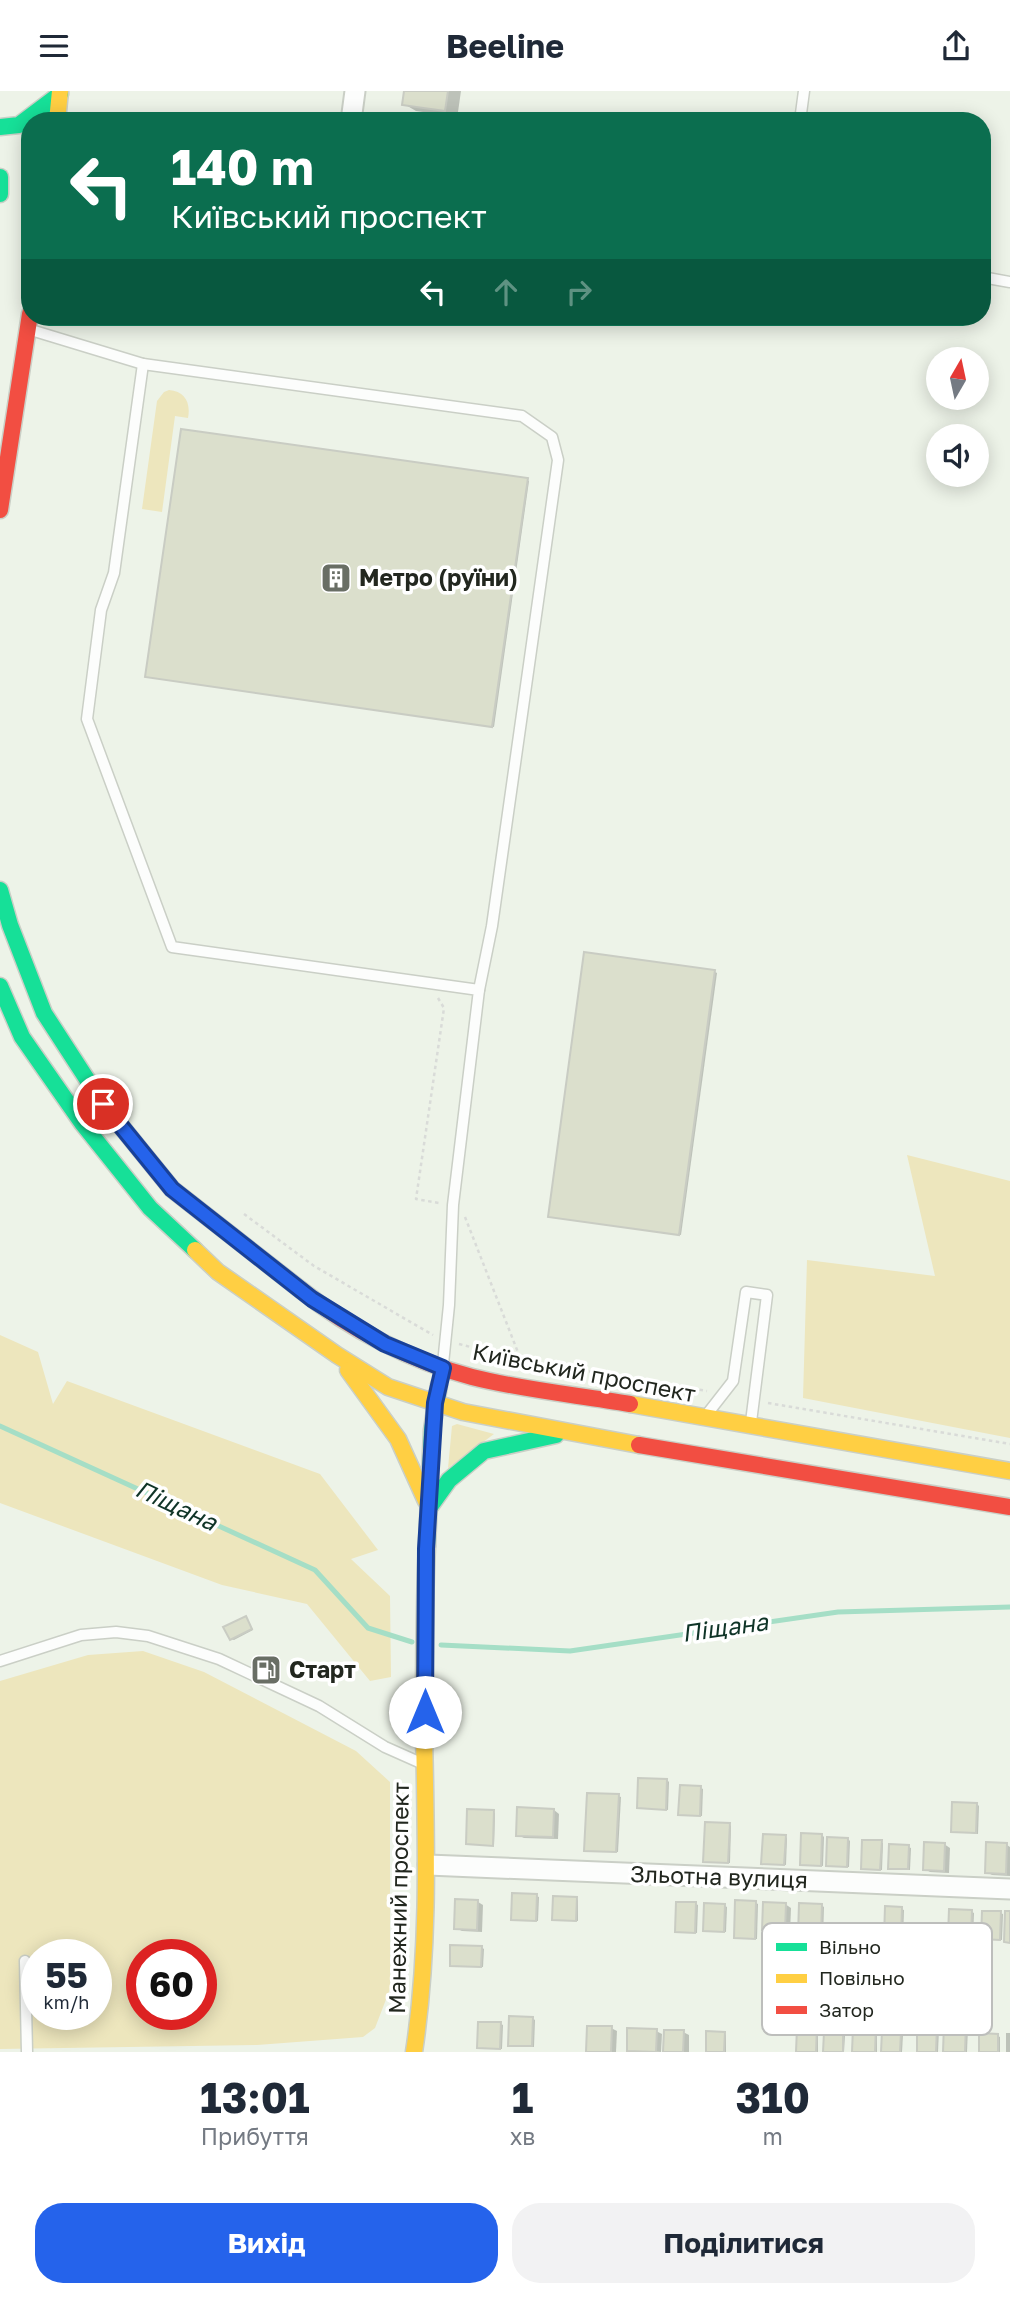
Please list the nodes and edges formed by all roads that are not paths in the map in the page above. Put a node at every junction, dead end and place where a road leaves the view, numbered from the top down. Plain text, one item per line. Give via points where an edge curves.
1 (355, 91) edge
2 (804, 91) edge
3 (60, 93) edge
4 (36, 112) edge
5 (58, 112) edge
6 (352, 112) edge
7 (801, 112) edge
8 (21, 123) edge
9 (0, 127) edge
10 (0, 177) edge
11 (0, 194) edge
12 (991, 279) edge
13 (1010, 282) edge
14 (28, 326) edge
15 (42, 326) edge
16 (143, 364) junction
17 (0, 510) edge
18 (0, 890) edge
19 (0, 986) edge
20 (479, 990) junction
21 (229, 1257) junction
22 (337, 1355) junction
23 (443, 1368) junction
24 (435, 1403) junction
25 (704, 1418) junction
26 (751, 1426) junction
27 (567, 1433) junction
28 (1010, 1471) edge
29 (1010, 1507) edge
30 (429, 1508) junction
31 (0, 1661) edge
32 (425, 1764) junction
33 (428, 1865) junction
34 (1010, 1889) edge
35 (27, 2030) edge
36 (27, 2052) edge
37 (414, 2052) edge

1 - 6 street
2 - 7 lane
3 - 4 main road
3 - 5 main road
8 - 9 main road
10 - 11 main road
12 - 13 lane
14 - 17 main road
15 - 16 lane
16 - 20 lane via 114,573 101,611 87,719 172,947
16 - 20 lane via 522,416 552,437 558,460
18 - 21 main road, Київський проспект via 44,1013 103,1104
19 - 21 main road, Київський проспект via 22,1037 82,1123 150,1208
20 - 23 lane via 453,1205
21 - 22 main road, Київський проспект
21 - 23 main road, Київський проспект via 385,1344
22 - 24 main road, Київський проспект via 388,1387
22 - 30 main road via 398,1439
23 - 24 main road, Манежний проспект
23 - 25 main road, Київський проспект via 500,1383
24 - 27 main road, Київський проспект
24 - 30 main road, Манежний проспект
25 - 26 main road, Київський проспект
25 - 26 lane via 733,1381 746,1292 767,1295
26 - 28 main road, Київський проспект
27 - 29 main road, Київський проспект
27 - 30 main road via 484,1451 449,1480
30 - 32 main road, Манежний проспект
31 - 32 lane via 81,1636 116,1632 148,1636 219,1659 319,1706 385,1747
32 - 33 main road, Манежний проспект
33 - 34 street, Зльотна вулиця
33 - 37 main road, Манежний проспект via 420,2019
35 - 36 lane

